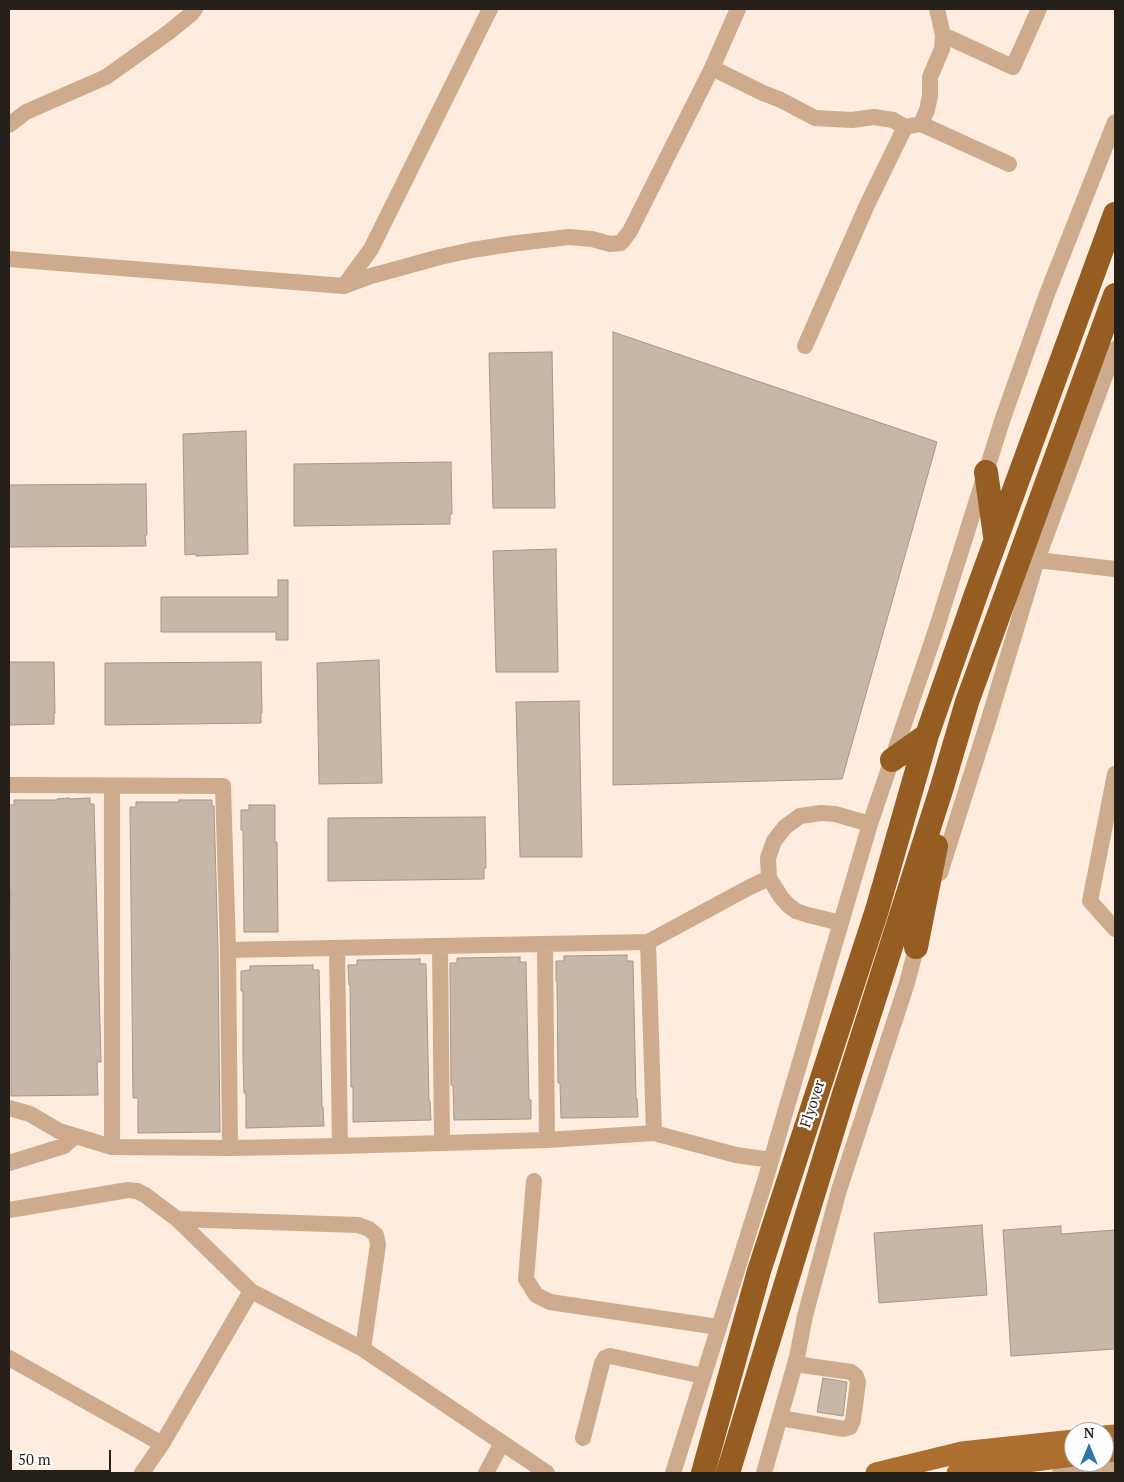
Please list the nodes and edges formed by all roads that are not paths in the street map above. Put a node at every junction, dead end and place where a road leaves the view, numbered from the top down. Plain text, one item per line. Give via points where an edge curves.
1 (195, 9) edge
2 (490, 9) edge
3 (738, 9) edge
4 (937, 9) edge
5 (1039, 9) edge
6 (943, 35) junction
7 (712, 68) junction
8 (1115, 122) edge
9 (921, 124) junction
10 (9, 125) edge
11 (904, 127) junction
12 (1009, 164) dead end
13 (1115, 214) edge
14 (9, 259) edge
15 (344, 286) junction
16 (1115, 295) edge
17 (805, 346) dead end
18 (1115, 349) edge
19 (986, 472) junction
20 (996, 540) junction
21 (1037, 560) junction
22 (1115, 568) edge
23 (927, 735) junction
24 (892, 760) junction
25 (1115, 774) edge
26 (9, 785) edge
27 (112, 786) junction
28 (942, 787) junction
29 (870, 824) junction
30 (770, 878) junction
31 (841, 923) junction
32 (1115, 929) edge
33 (648, 942) junction
34 (545, 944) junction
35 (440, 946) junction
36 (916, 946) junction
37 (337, 949) junction
38 (228, 950) junction
39 (9, 1108) edge
40 (654, 1133) junction
41 (75, 1136) junction
42 (547, 1140) junction
43 (442, 1143) junction
44 (340, 1146) junction
45 (112, 1147) junction
46 (230, 1148) junction
47 (771, 1160) junction
48 (9, 1162) edge
49 (534, 1181) dead end
50 (9, 1210) edge
51 (177, 1219) junction
52 (251, 1291) junction
53 (718, 1327) junction
54 (363, 1350) junction
55 (9, 1358) edge
56 (795, 1364) junction
57 (703, 1376) junction
58 (780, 1418) junction
59 (583, 1438) dead end
60 (1064, 1441) edge
61 (502, 1443) junction
62 (162, 1444) junction
63 (1064, 1457) edge
64 (1115, 1467) edge
65 (142, 1473) edge
66 (486, 1473) edge
67 (547, 1473) edge
68 (673, 1473) edge
69 (703, 1473) edge
70 (728, 1473) edge
71 (764, 1473) edge
72 (876, 1473) edge
73 (957, 1473) edge
74 (1060, 1473) edge

1 - 10 street via 106,77 26,112
2 - 15 street via 371,249
3 - 7 street
4 - 6 street
5 - 6 street via 1013,67
6 - 9 street via 942,49 930,77 930,96
7 - 11 street via 815,118 852,120 874,117 893,120
7 - 15 street via 621,243 569,237 510,244 440,257
8 - 19 street via 1047,294
9 - 11 street
9 - 12 street
11 - 17 street
13 - 20 highway, Flyover
14 - 15 street
16 - 28 highway, Flyover via 970,693
18 - 21 street
19 - 20 highway
19 - 24 street
20 - 23 highway, Flyover
21 - 22 street
21 - 36 street
23 - 24 highway
23 - 69 highway, Flyover via 877,910 758,1271
24 - 29 street
25 - 32 street via 1090,901
26 - 27 street
27 - 38 street via 223,786
27 - 45 street
28 - 36 highway via 944,808
28 - 70 highway, Flyover
29 - 30 street via 835,814 800,816 774,841 768,858
29 - 31 street
30 - 31 street via 781,897 796,911
30 - 33 street
31 - 47 street
33 - 34 street
33 - 40 street
34 - 35 street
34 - 42 street
35 - 37 street
35 - 43 street
36 - 56 street via 907,983 839,1190
37 - 38 street
37 - 44 street
38 - 46 street
39 - 41 street via 30,1114 59,1131
40 - 42 street
40 - 47 street via 736,1155
41 - 45 street
41 - 48 street via 64,1146
42 - 43 street
43 - 44 street
44 - 46 street
45 - 46 street
47 - 53 street
49 - 53 street via 526,1278 536,1295 550,1302
50 - 51 street via 128,1190 145,1195
51 - 52 street
51 - 54 street via 358,1225 369,1229 376,1235 378,1245
52 - 54 street
52 - 62 street
53 - 57 street
54 - 61 street
55 - 62 street
56 - 58 street
56 - 58 street via 851,1372 856,1376 853,1420 850,1427 844,1429
57 - 59 street via 610,1356 605,1358
57 - 68 street
58 - 71 street
60 - 72 main road via 962,1452
61 - 66 street
61 - 67 street
62 - 65 street
63 - 73 main road
64 - 74 street

